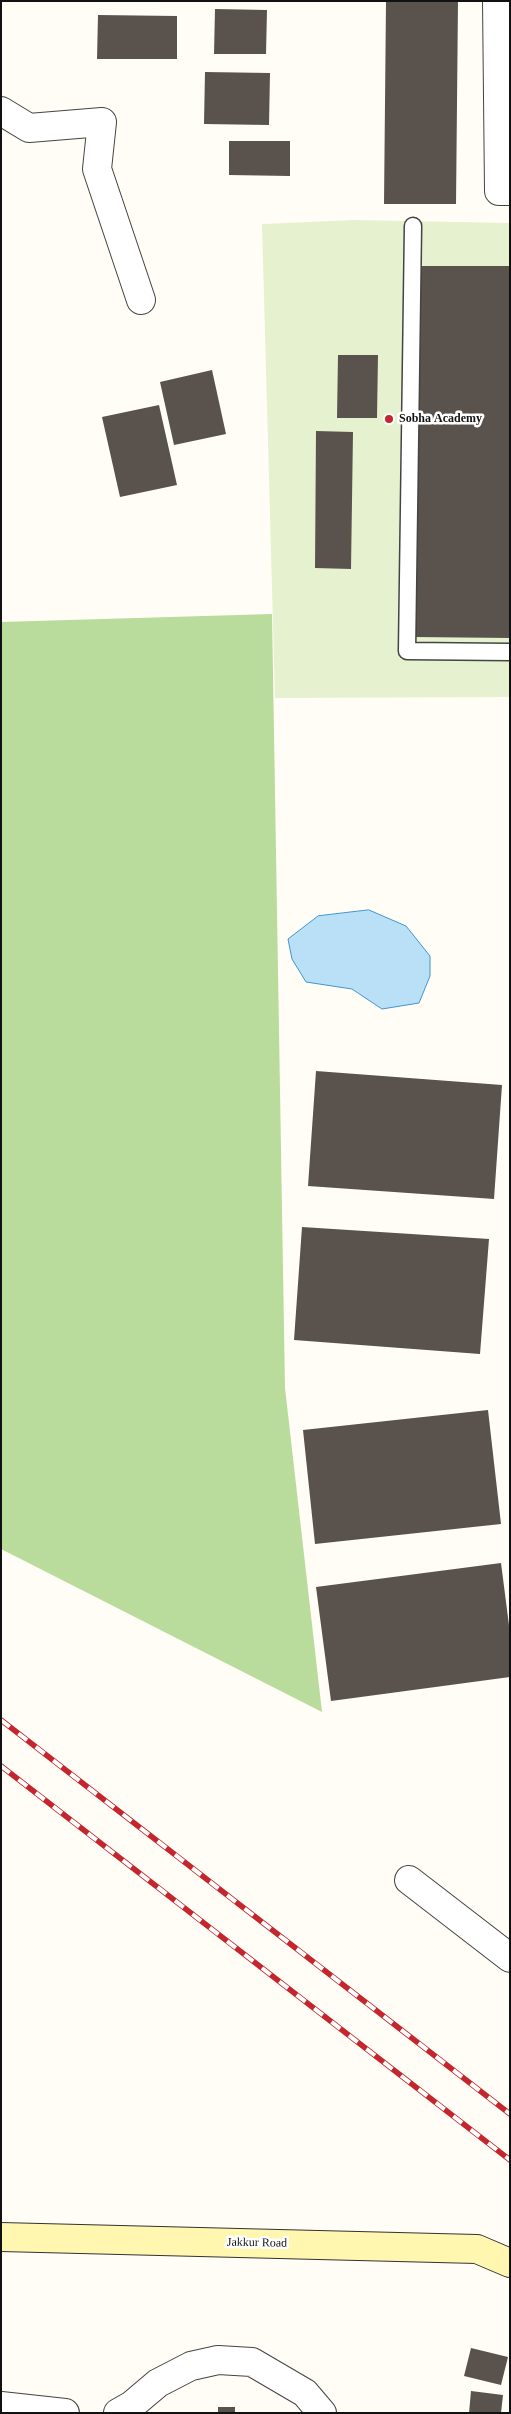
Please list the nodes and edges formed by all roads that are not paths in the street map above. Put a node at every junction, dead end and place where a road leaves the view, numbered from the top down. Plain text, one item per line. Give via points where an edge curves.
1 (497, 1) edge
2 (1, 111) edge
3 (510, 191) edge
4 (413, 226) dead end
5 (141, 300) dead end
6 (510, 652) edge
7 (409, 1880) dead end
8 (510, 1958) edge
9 (1, 2237) edge
10 (510, 2263) edge
11 (1, 2406) edge
12 (65, 2413) edge
13 (118, 2413) edge
14 (322, 2413) edge

1 - 3 street via 499,191
2 - 5 street via 29,128 102,122 97,169
4 - 6 lane via 407,651
7 - 8 street
9 - 10 street, Jakkur Road via 477,2249
11 - 12 street
13 - 14 street via 132,2406 158,2383 191,2366 218,2360 252,2362 305,2392

